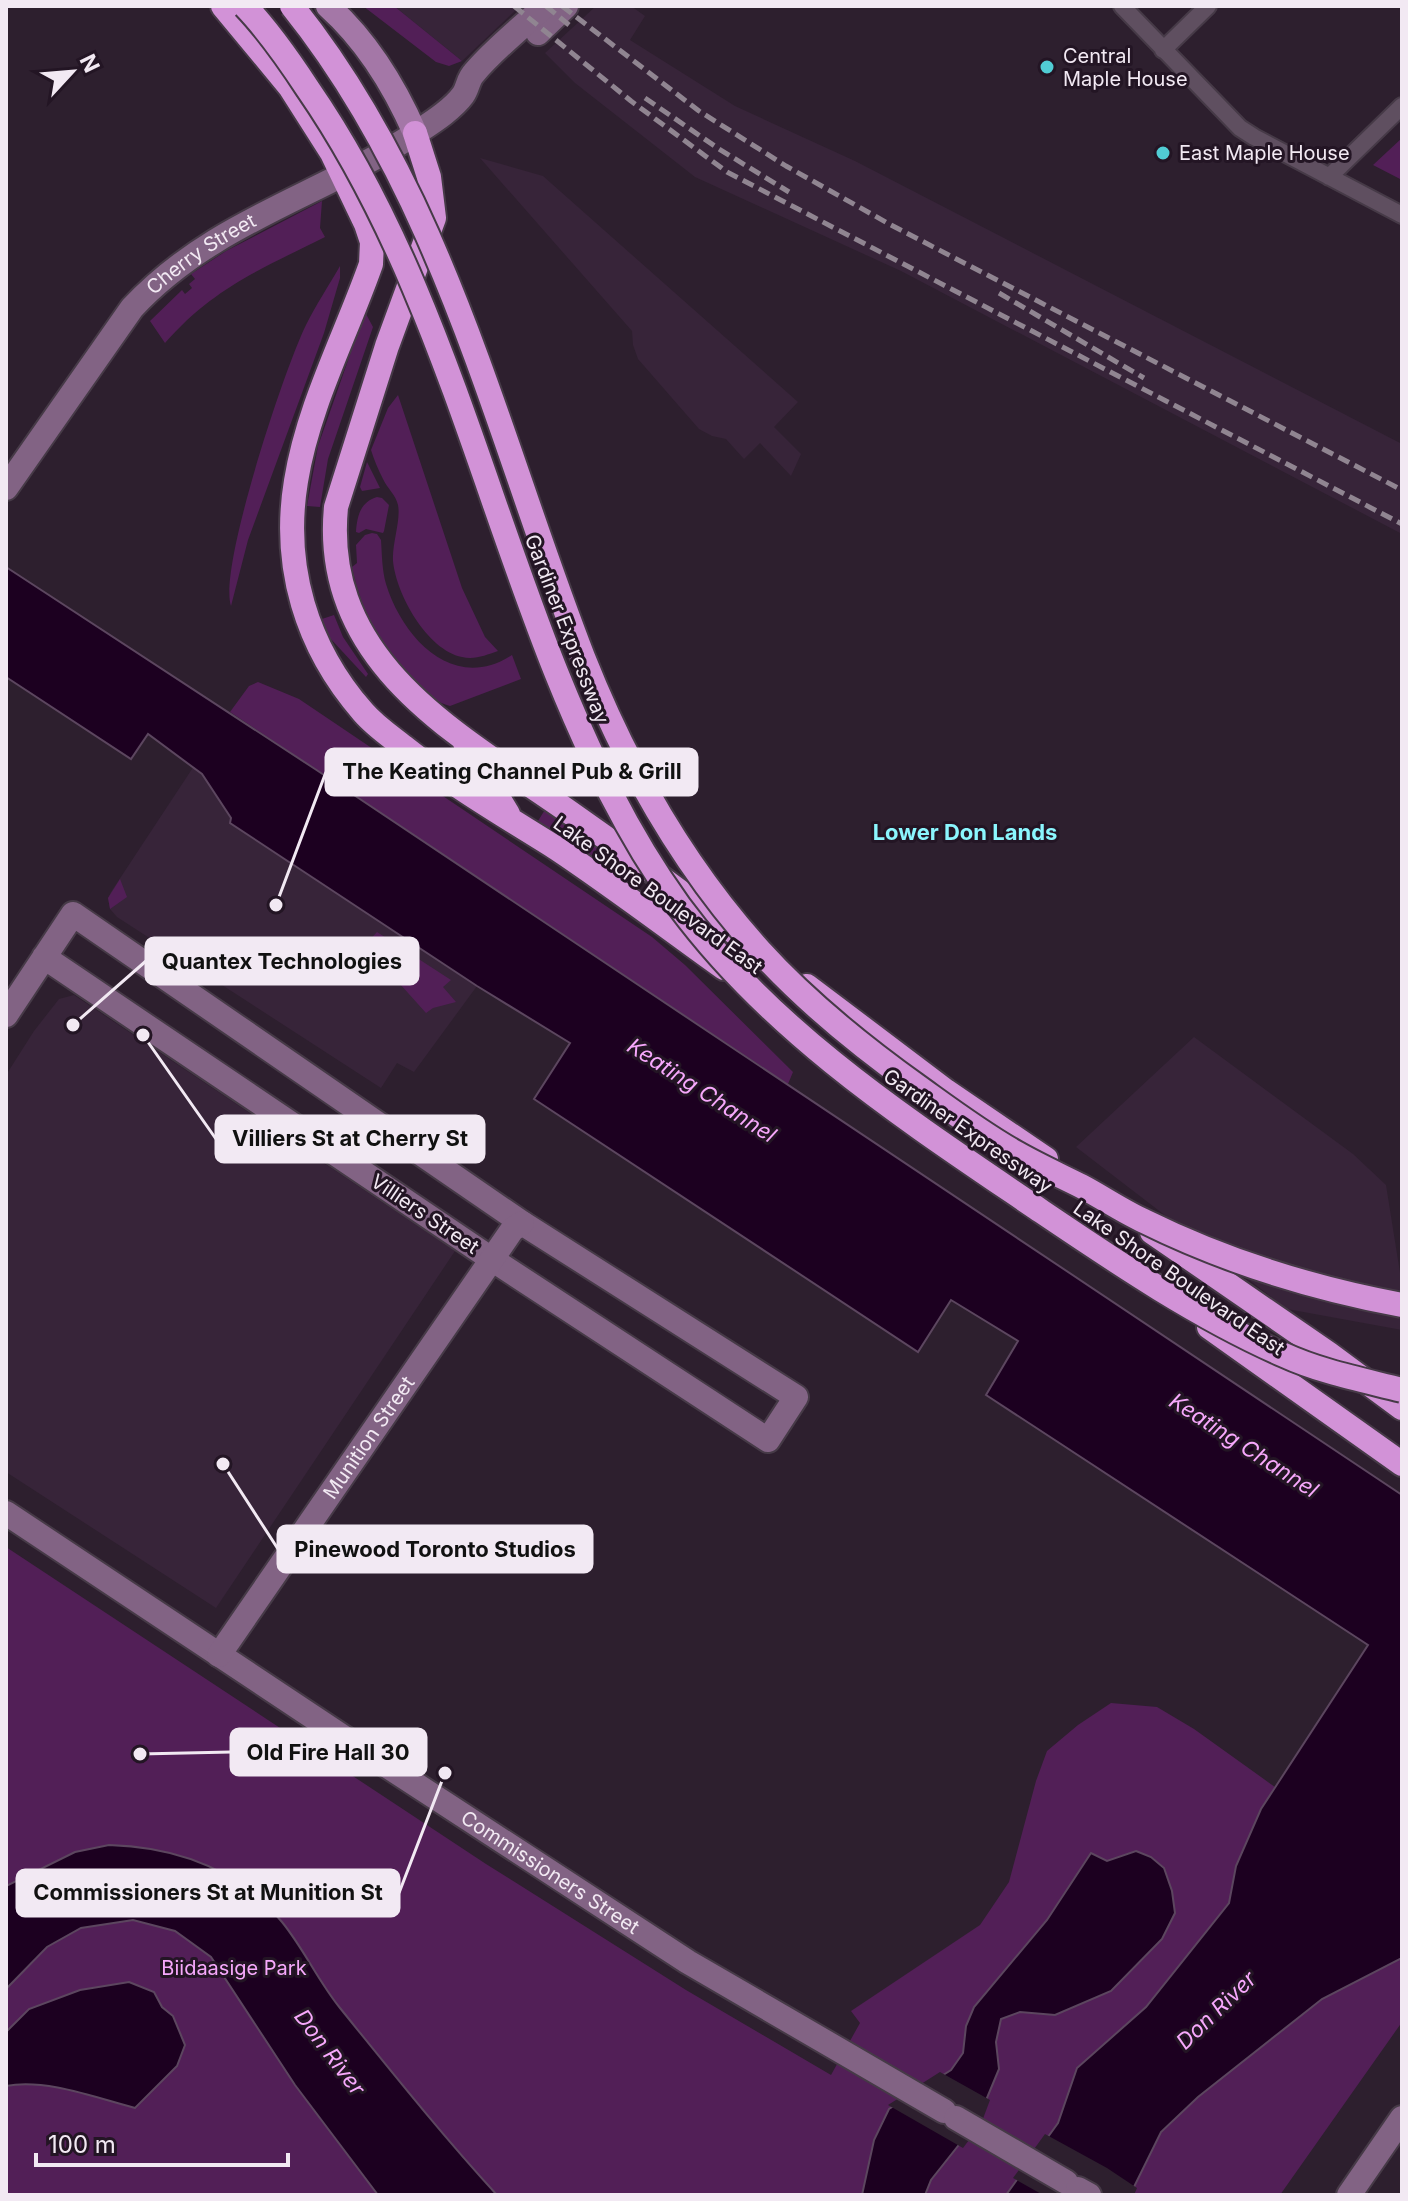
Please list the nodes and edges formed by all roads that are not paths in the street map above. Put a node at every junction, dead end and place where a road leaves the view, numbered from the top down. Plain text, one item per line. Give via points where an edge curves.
1 (223, 6) edge
2 (245, 6) edge
3 (292, 6) edge
4 (328, 6) edge
5 (545, 6) edge
6 (566, 6) edge
7 (1122, 6) edge
8 (1208, 6) edge
9 (1163, 50) junction
10 (463, 95) junction
11 (1402, 106) edge
12 (415, 133) junction
13 (344, 175) junction
14 (1329, 177) junction
15 (1402, 215) edge
16 (6, 488) edge
17 (460, 736) junction
18 (511, 820) junction
19 (44, 957) junction
20 (6, 1015) edge
21 (522, 1223) junction
22 (493, 1260) junction
23 (1402, 1305) edge
24 (1402, 1390) edge
25 (1402, 1408) edge
26 (1402, 1464) edge
27 (6, 1513) edge
28 (219, 1655) junction
29 (1402, 2118) edge
30 (1078, 2189) edge
31 (1349, 2195) edge

1 - 13 highway, Lake Shore Boulevard East via 290,87
2 - 24 highway, Gardiner Expressway, bridge via 324,111 382,217 435,340 583,738 636,841 724,960 849,1078 1093,1245 1227,1328 1288,1357
3 - 23 highway, Gardiner Expressway, bridge via 370,118 411,198 619,740 665,822 734,921 846,1033 1014,1153 1221,1256 1299,1283
4 - 12 main road, Lake Shore Boulevard East via 369,50
5 - 10 street, Cherry Street via 472,75
6 - 10 street, Cherry Street via 484,87
7 - 9 street
8 - 9 street
9 - 14 street via 1240,128
10 - 12 street, Cherry Street
11 - 14 street
12 - 13 street, Cherry Street
12 - 17 highway, Lake Shore Boulevard East via 429,177 434,218 385,351 336,507 333,532 340,580 372,651 409,695
13 - 16 street, Cherry Street via 225,233 154,284
13 - 18 highway, Lake Shore Boulevard East via 372,242 371,264 318,402 296,480 291,536 297,589 326,659 364,713
14 - 15 street
17 - 18 highway
17 - 25 highway, Lake Shore Boulevard East via 650,869 946,1091
18 - 26 highway, Lake Shore Boulevard East via 734,975 808,1046
19 - 20 street
19 - 21 street via 73,914
19 - 22 street, Villiers Street
21 - 22 street, Munition Street
21 - 22 street, Villiers Street via 796,1397 768,1440
22 - 28 street, Munition Street
27 - 28 street, Commissioners Street
28 - 30 street, Commissioners Street via 688,1962
29 - 31 street

